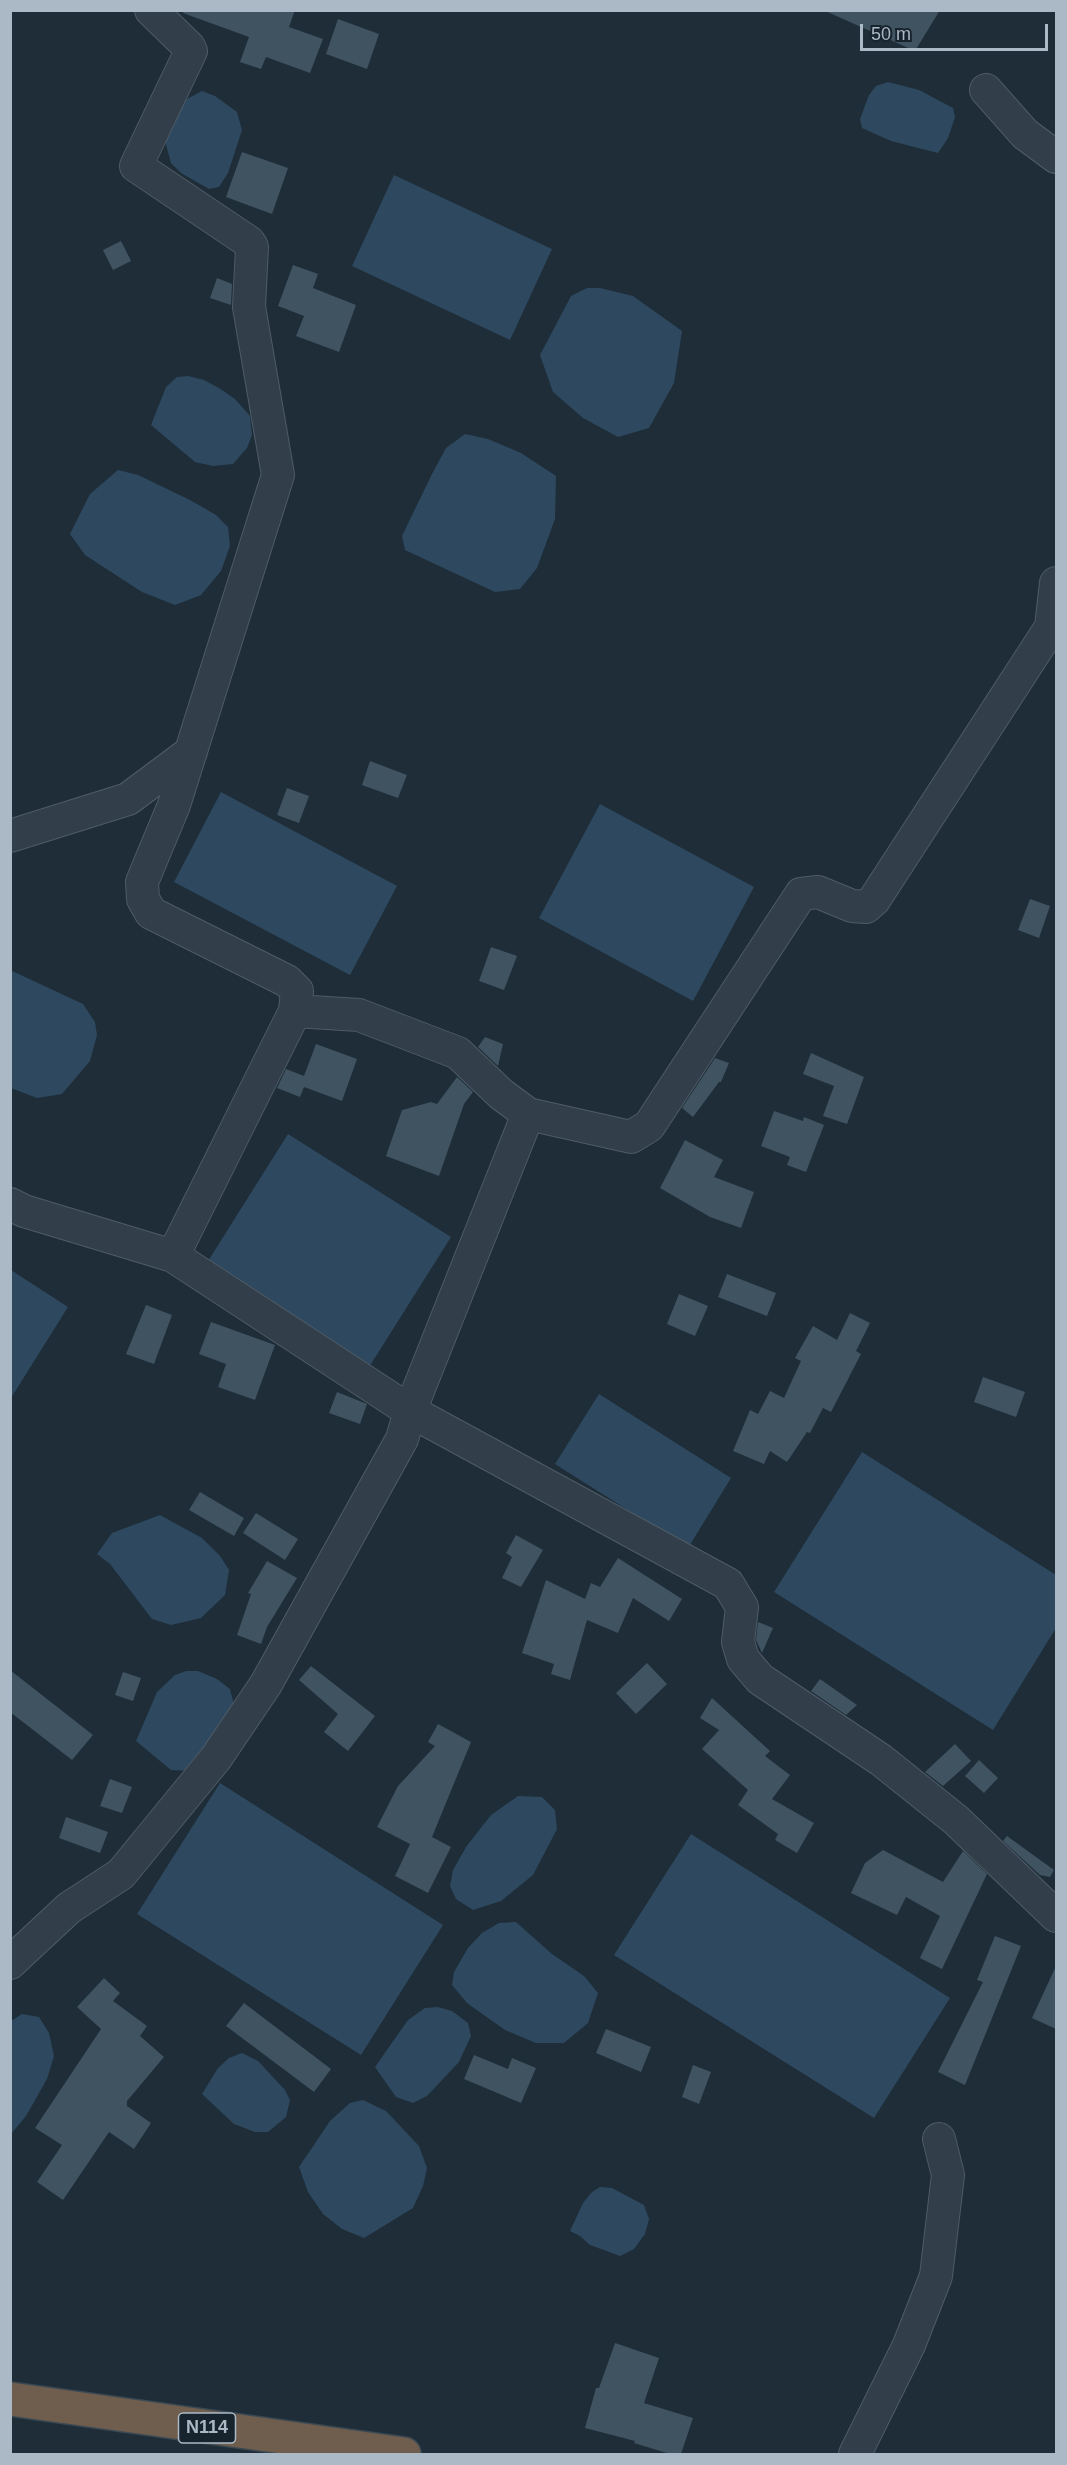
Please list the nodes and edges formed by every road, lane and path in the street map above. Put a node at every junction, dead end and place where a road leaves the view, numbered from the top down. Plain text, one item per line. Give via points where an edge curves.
1 (151, 10) edge
2 (986, 90) dead end
3 (1056, 157) edge
4 (1056, 583) edge
5 (190, 752) junction
6 (10, 836) edge
7 (295, 1011) junction
8 (528, 1114) junction
9 (10, 1204) edge
10 (173, 1256) junction
11 (410, 1411) junction
12 (1056, 1916) edge
13 (10, 1963) edge
14 (939, 2139) dead end
15 (10, 2400) edge
16 (404, 2454) edge
17 (855, 2454) edge

1 - 5 street via 190,51 136,166 252,247 249,307 278,475
2 - 3 street via 1025,134
4 - 8 street via 1051,627 874,900 866,907 852,906 818,892 801,894 649,1126 631,1137
5 - 6 street via 128,799
5 - 7 street via 174,805 142,882 143,899 151,913 287,981 297,992
7 - 8 street via 359,1015 458,1053
7 - 10 street
8 - 11 street
9 - 10 street
10 - 11 street
11 - 12 street via 728,1584 742,1607 738,1642 743,1659 760,1679 923,1793
11 - 13 street via 402,1438 266,1684 216,1758 121,1874 69,1908
14 - 17 street via 948,2175 936,2276 909,2345
15 - 16 highway, N114

